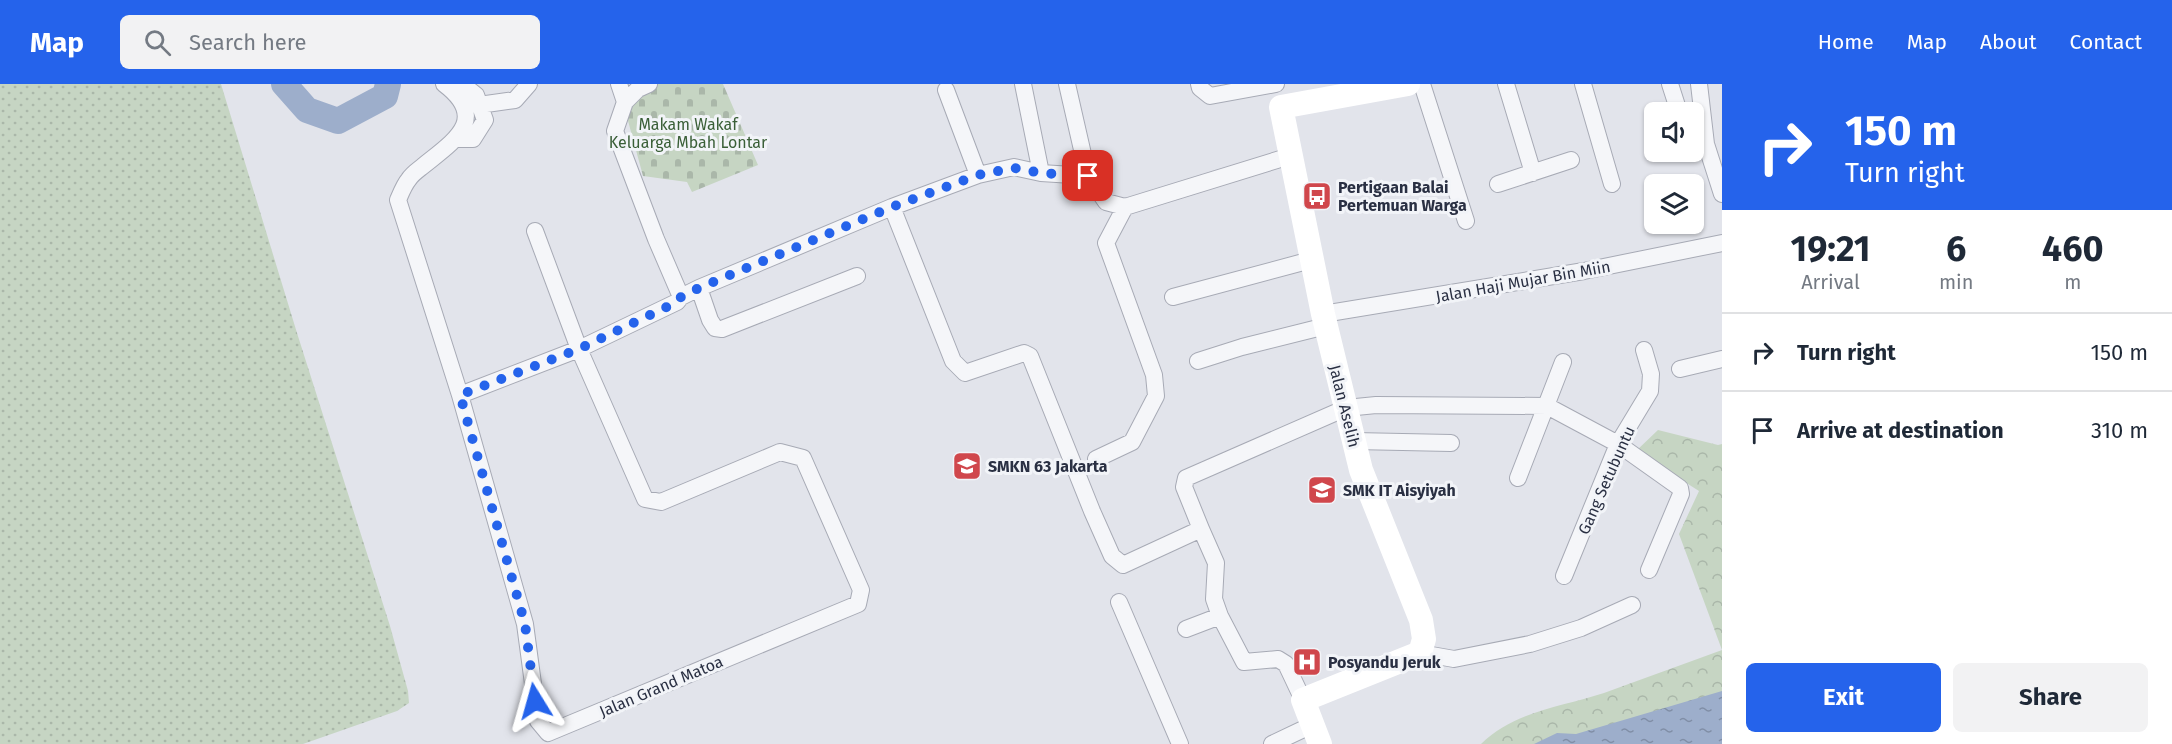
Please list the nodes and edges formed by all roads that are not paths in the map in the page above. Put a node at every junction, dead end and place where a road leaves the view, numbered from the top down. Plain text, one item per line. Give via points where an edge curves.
1 (444, 84) edge
2 (462, 84) edge
3 (529, 84) edge
4 (620, 84) edge
5 (649, 84) edge
6 (1023, 84) edge
7 (1067, 84) edge
8 (1199, 84) edge
9 (1408, 84) edge
10 (1422, 84) edge
11 (1506, 84) edge
12 (1583, 84) edge
13 (1670, 84) edge
14 (1699, 84) edge
15 (946, 90) dead end
16 (1278, 92) edge
17 (625, 102) junction
18 (1675, 102) edge
19 (479, 105) junction
20 (456, 139) junction
21 (1290, 156) junction
22 (1571, 160) dead end
23 (1041, 173) junction
24 (1533, 173) junction
25 (978, 175) junction
26 (1088, 176) junction
27 (1498, 184) dead end
28 (1612, 184) dead end
29 (1722, 194) edge
30 (892, 207) junction
31 (1125, 207) junction
32 (1466, 221) dead end
33 (535, 231) dead end
34 (1722, 243) edge
35 (1311, 260) junction
36 (857, 276) dead end
37 (699, 288) junction
38 (681, 297) junction
39 (1173, 297) dead end
40 (1324, 320) junction
41 (579, 349) junction
42 (1644, 350) dead end
43 (1722, 359) edge
44 (1198, 361) dead end
45 (1563, 362) dead end
46 (1680, 369) dead end
47 (460, 395) junction
48 (1547, 406) junction
49 (1346, 408) junction
50 (1354, 441) junction
51 (1451, 443) dead end
52 (1618, 444) junction
53 (1096, 459) dead end
54 (1518, 478) dead end
55 (1201, 529) junction
56 (1649, 570) dead end
57 (1564, 576) dead end
58 (1119, 602) dead end
59 (1632, 605) dead end
60 (1220, 616) junction
61 (1186, 629) dead end
62 (1419, 653) junction
63 (1303, 700) junction
64 (1316, 734) edge
65 (1180, 744) edge
66 (1272, 744) edge

1 - 20 street via 465,106 467,122
2 - 19 street via 476,95
3 - 19 street via 516,99
4 - 17 street
5 - 17 street via 638,88
6 - 23 street
7 - 26 street
8 - 16 street via 1210,96
9 - 16 street
10 - 32 street
11 - 24 street
12 - 28 street
13 - 18 street
14 - 29 street via 1706,144
15 - 25 street
16 - 21 street, Jalan Aselih
17 - 38 street via 615,131
19 - 20 street, Jalan Grand Matoa via 485,120 473,139
20 - 47 street, Jalan Grand Matoa via 409,178 398,200
21 - 31 street
21 - 35 street, Jalan Aselih
22 - 24 street
23 - 25 street via 1014,168
23 - 26 street
24 - 27 street
25 - 30 street
26 - 31 street via 1106,202
30 - 37 street
30 - 55 street via 953,361 966,373 1024,353 1030,356 1112,556 1123,565
31 - 53 street via 1106,243 1154,375 1156,396 1132,442
33 - 41 street, Jalan Grand Matoa
34 - 40 street, Jalan Haji Mujar Bin Miin
35 - 39 street
35 - 40 street, Jalan Aselih
36 - 37 street via 722,328 715,328 710,320
37 - 38 street
38 - 41 street
40 - 44 street, Jalan Haji Mujar Bin Miin
40 - 49 street, Jalan Aselih
41 - 47 street
41 - 47 street, Jalan Grand Matoa via 645,499 661,502 780,452 804,458 861,590 858,604 548,733 538,721 525,624
42 - 52 street, Gang Setubuntu via 1651,374 1650,391
43 - 46 street
45 - 48 street
48 - 49 street
48 - 52 street
48 - 54 street
49 - 50 street, Jalan Aselih
49 - 55 street via 1186,478 1184,487
50 - 51 street
50 - 62 street, Jalan Aselih via 1361,470 1421,620 1424,639
52 - 56 street via 1681,490
52 - 57 street, Gang Setubuntu
55 - 60 street via 1216,563 1214,599
58 - 65 street
59 - 62 street via 1581,628 1530,644 1454,659
60 - 61 street
60 - 63 street via 1244,662 1278,659 1286,664
62 - 63 street
63 - 64 street
64 - 66 street

